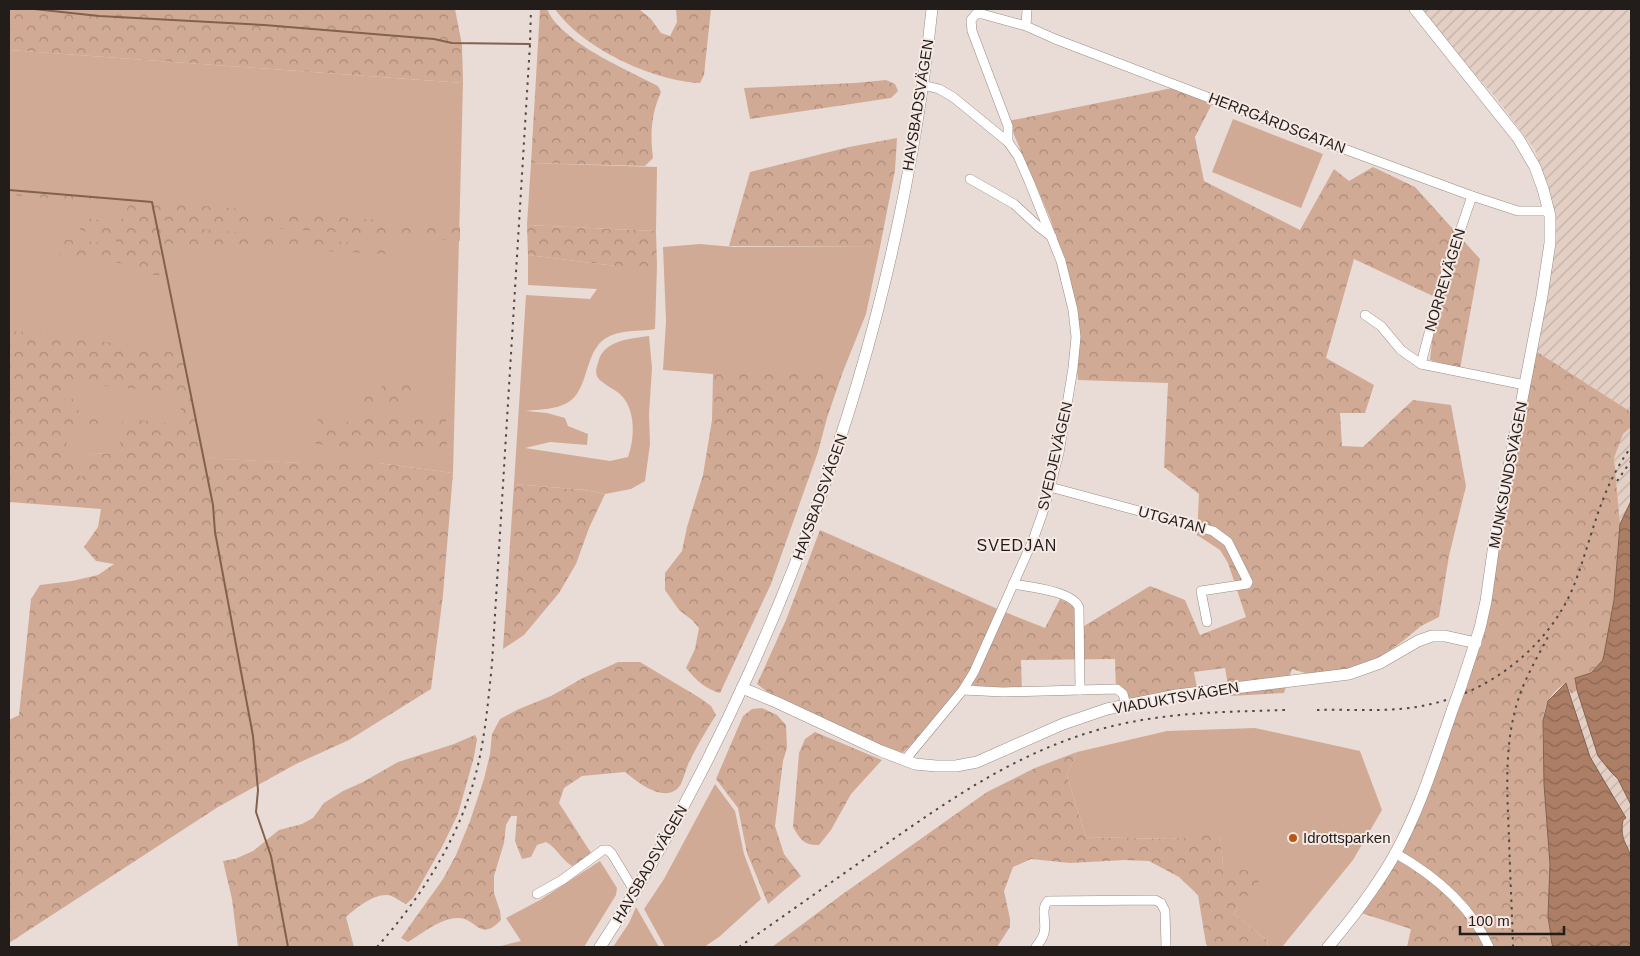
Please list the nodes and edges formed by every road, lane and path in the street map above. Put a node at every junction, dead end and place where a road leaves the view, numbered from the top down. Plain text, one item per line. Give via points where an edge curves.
1 (932, 9) edge
2 (1027, 9) edge
3 (1415, 9) edge
4 (1026, 26) junction
5 (922, 85) junction
6 (1008, 142) junction
7 (970, 179) dead end
8 (1472, 196) junction
9 (1548, 211) junction
10 (1052, 237) junction
11 (1365, 315) dead end
12 (1421, 364) junction
13 (1525, 385) junction
14 (1050, 488) junction
15 (1013, 584) junction
16 (1207, 622) dead end
17 (1476, 643) junction
18 (742, 688) junction
19 (963, 690) junction
20 (1080, 690) junction
21 (1126, 705) junction
22 (905, 760) junction
23 (1395, 853) junction
24 (635, 892) junction
25 (538, 894) dead end
26 (600, 947) edge
27 (1036, 947) edge
28 (1166, 947) edge
29 (1328, 947) edge
30 (1489, 947) edge

1 - 5 street, HAVSBADSVÄGEN
2 - 4 street
3 - 9 street, MUNKSUNDSVÄGEN via 1518,138 1535,167
4 - 6 street, SVEDJEVÄGEN via 982,14 973,16 971,20 972,31 1008,126
4 - 8 street, HERRGÅRDSGATAN
5 - 6 street, SVEDJEVÄGEN via 953,97
5 - 18 street, HAVSBADSVÄGEN via 894,247 852,404 814,518
6 - 10 street, SVEDJEVÄGEN via 1018,156
7 - 10 street via 1014,204
8 - 9 street, HERRGÅRDSGATAN via 1518,211
8 - 12 street, NORREVÄGEN via 1441,288
9 - 13 street, MUNKSUNDSVÄGEN via 1550,243
10 - 14 street, SVEDJEVÄGEN via 1068,284 1076,337 1059,453
11 - 12 street via 1382,326 1401,350
12 - 13 street
13 - 17 street, MUNKSUNDSVÄGEN
14 - 15 street, SVEDJEVÄGEN via 1033,540
14 - 16 street, UTGATAN via 1213,531 1222,537 1234,551 1248,582 1201,591
15 - 19 street, SVEDJEVÄGEN
15 - 20 street via 1062,594 1078,603
17 - 21 street, VIADUKTSVÄGEN via 1432,636 1380,663 1349,674 1177,695
17 - 23 street, MUNKSUNDSVÄGEN, bridge via 1422,797
18 - 22 street, VIADUKTSVÄGEN
18 - 24 street, HAVSBADSVÄGEN via 684,806
19 - 20 street
19 - 22 street, SVEDJEVÄGEN
20 - 21 street via 1116,689 1123,694
21 - 22 street, VIADUKTSVÄGEN via 1063,724 977,762 936,766
23 - 29 street, MUNKSUNDSVÄGEN via 1371,892
23 - 30 street via 1458,901 1476,922
24 - 25 street via 612,854 603,850
24 - 26 street, HAVSBADSVÄGEN
27 - 28 street via 1045,932 1044,910 1048,901 1108,900 1155,900 1161,903 1165,911

